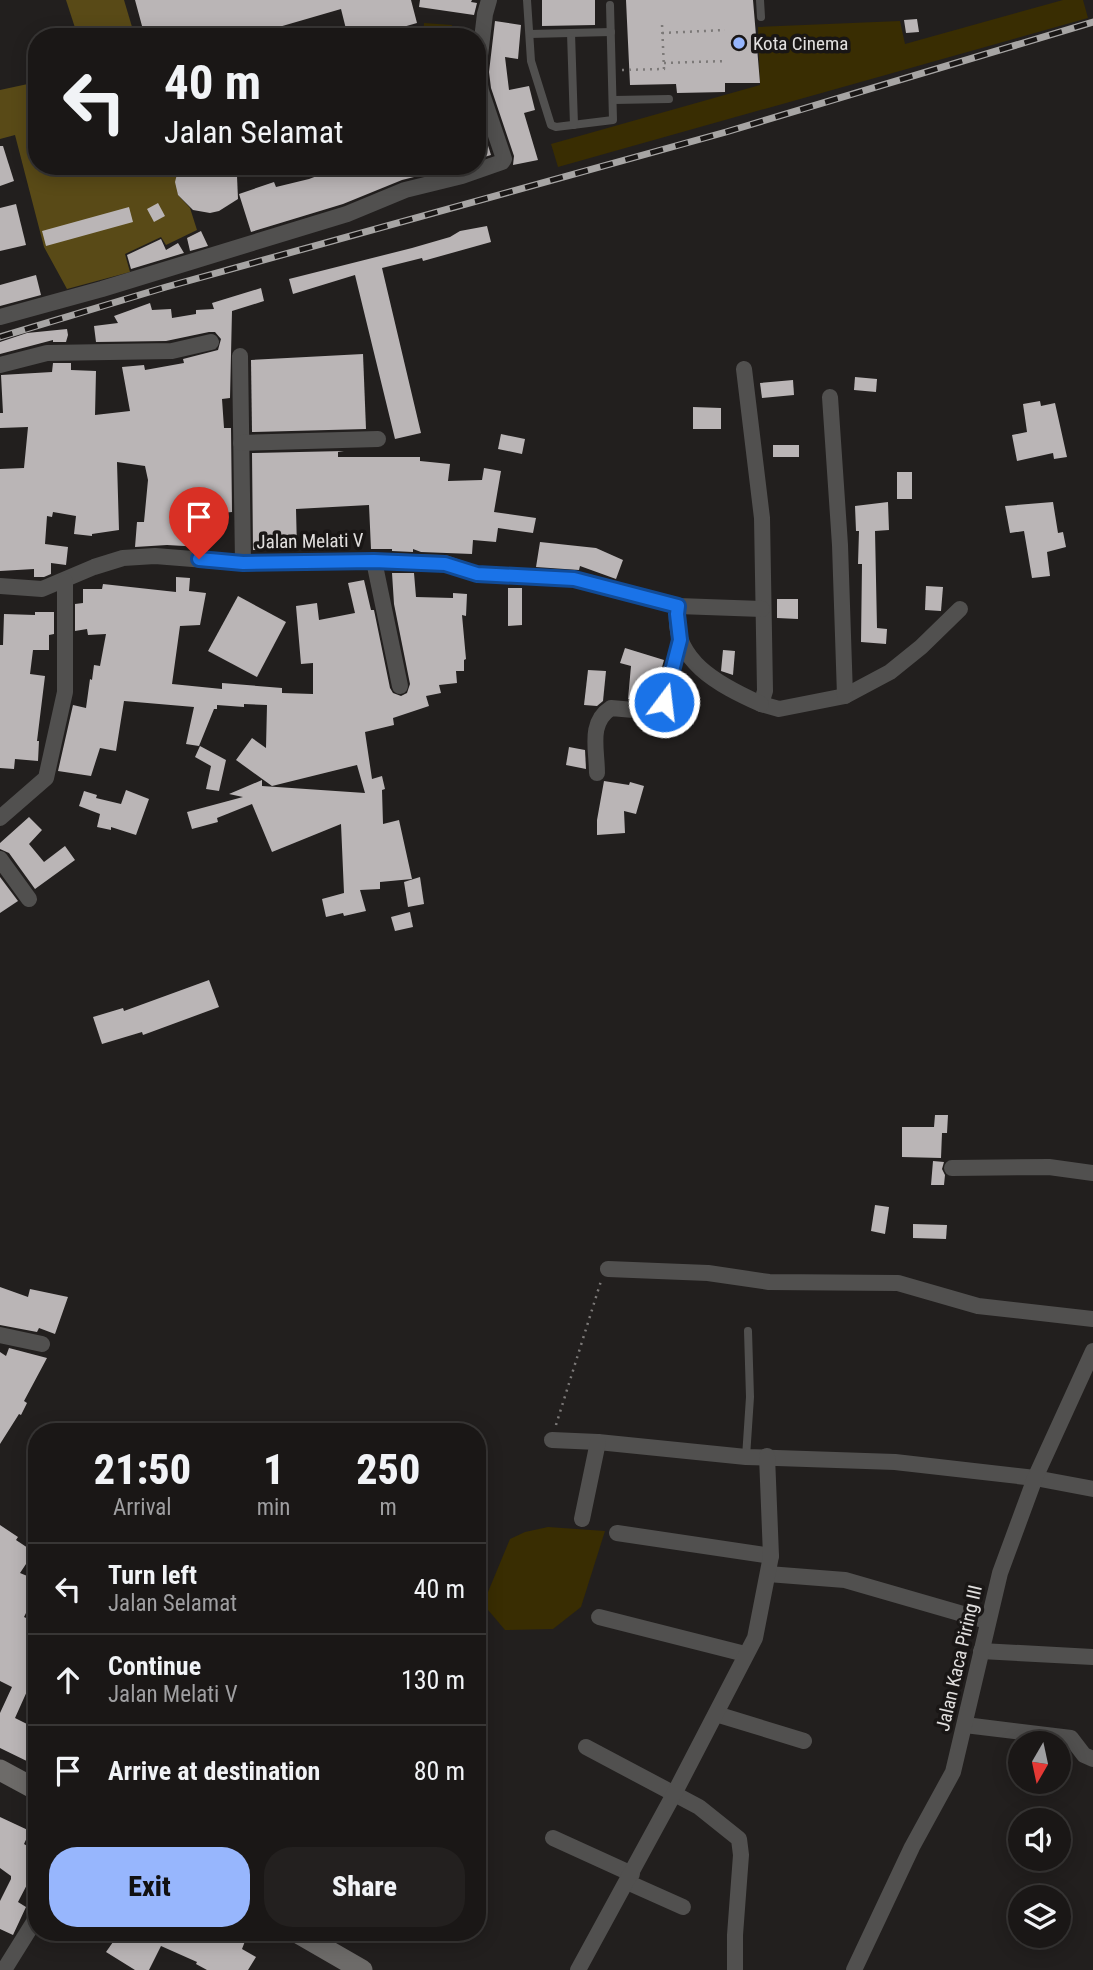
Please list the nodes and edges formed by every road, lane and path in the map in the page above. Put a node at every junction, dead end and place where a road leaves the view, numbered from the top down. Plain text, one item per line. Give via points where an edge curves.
1 (489, 0) edge
2 (527, 0) edge
3 (760, 0) edge
4 (610, 5) dead end
5 (761, 17) dead end
6 (662, 24) dead end
7 (483, 28) edge
8 (725, 30) dead end
9 (611, 32) junction
10 (571, 33) junction
11 (663, 33) junction
12 (530, 34) junction
13 (726, 61) dead end
14 (664, 63) junction
15 (612, 70) junction
16 (669, 99) dead end
17 (614, 100) junction
18 (486, 106) edge
19 (574, 125) junction
20 (486, 168) edge
21 (465, 175) edge
22 (0, 317) edge
23 (211, 342) dead end
24 (240, 356) dead end
25 (0, 365) edge
26 (744, 369) dead end
27 (830, 397) dead end
28 (378, 439) dead end
29 (241, 443) junction
30 (374, 561) junction
31 (243, 563) junction
32 (65, 581) junction
33 (0, 586) edge
34 (678, 606) junction
35 (762, 609) junction
36 (960, 609) dead end
37 (680, 640) junction
38 (400, 687) dead end
39 (845, 696) junction
40 (761, 704) junction
41 (597, 774) dead end
42 (0, 818) edge
43 (0, 859) edge
44 (29, 899) dead end
45 (952, 1168) dead end
46 (1093, 1173) edge
47 (608, 1269) joint
48 (1093, 1319) edge
49 (748, 1331) dead end
50 (0, 1335) edge
51 (42, 1343) dead end
52 (1093, 1351) edge
53 (552, 1440) joint
54 (598, 1442) junction
55 (767, 1456) junction
56 (746, 1457) junction
57 (1035, 1478) junction
58 (1093, 1489) edge
59 (582, 1519) dead end
60 (617, 1533) dead end
61 (771, 1556) junction
62 (768, 1574) junction
63 (599, 1617) dead end
64 (987, 1621) junction
65 (981, 1651) junction
66 (745, 1654) junction
67 (1093, 1657) edge
68 (716, 1714) junction
69 (965, 1726) junction
70 (804, 1741) dead end
71 (586, 1747) dead end
72 (1093, 1759) edge
73 (0, 1770) edge
74 (28, 1785) edge
75 (674, 1794) junction
76 (553, 1838) dead end
77 (629, 1878) junction
78 (683, 1907) dead end
79 (28, 1931) edge
80 (312, 1941) edge
81 (4, 1970) edge
82 (362, 1970) edge
83 (579, 1970) edge
84 (735, 1970) edge
85 (854, 1970) edge

1 - 7 street
2 - 12 lane
3 - 5 lane
4 - 9 lane
6 - 11 path
8 - 11 path
9 - 10 lane
9 - 15 lane
10 - 12 lane
10 - 19 lane
11 - 14 path
12 - 19 lane via 531,61 551,125
13 - 14 path
14 - 15 path via 664,69
15 - 17 lane
16 - 17 lane
17 - 19 lane via 613,120
18 - 20 street via 504,159
21 - 22 street
23 - 25 street via 172,351 47,353
24 - 29 street
26 - 35 street via 762,518
27 - 39 street
28 - 29 street
29 - 31 street
30 - 31 street, Jalan Melati V
30 - 34 street, Jalan Melati V via 445,564 477,574 574,579
30 - 38 street
31 - 32 street, Jalan Melati V via 123,558
32 - 33 street, Jalan Melati V via 43,589
32 - 42 street via 65,692 46,778
34 - 35 street, Jalan Melati V
34 - 37 street
35 - 40 street via 765,691
36 - 39 street via 890,672
37 - 40 street via 712,679
37 - 41 street via 660,709 611,708 600,716 596,725
39 - 40 street via 796,708
43 - 44 street
45 - 46 street via 1049,1167
47 - 48 street via 708,1273 769,1282 898,1283 978,1306
47 - 53 path via 598,1287
49 - 56 lane
50 - 51 street
52 - 57 street, Jalan Kaca Piring III
53 - 54 street
54 - 56 street
54 - 59 street
55 - 56 street
55 - 57 street via 895,1462
55 - 61 street
57 - 58 street
57 - 64 street, Jalan Kaca Piring III
60 - 61 street
61 - 62 street
62 - 64 street via 845,1580
62 - 66 street via 755,1638
63 - 66 street
64 - 65 street, Jalan Kaca Piring III
65 - 67 street
65 - 69 street, Jalan Kaca Piring III
66 - 68 street
68 - 70 street
68 - 75 street
69 - 72 street via 1065,1736
69 - 85 street, Jalan Kaca Piring III via 953,1772
71 - 75 street
73 - 74 main road
75 - 77 street
75 - 84 street via 699,1807 739,1839
76 - 77 street
77 - 78 street
77 - 83 street
79 - 81 street
80 - 82 main road

